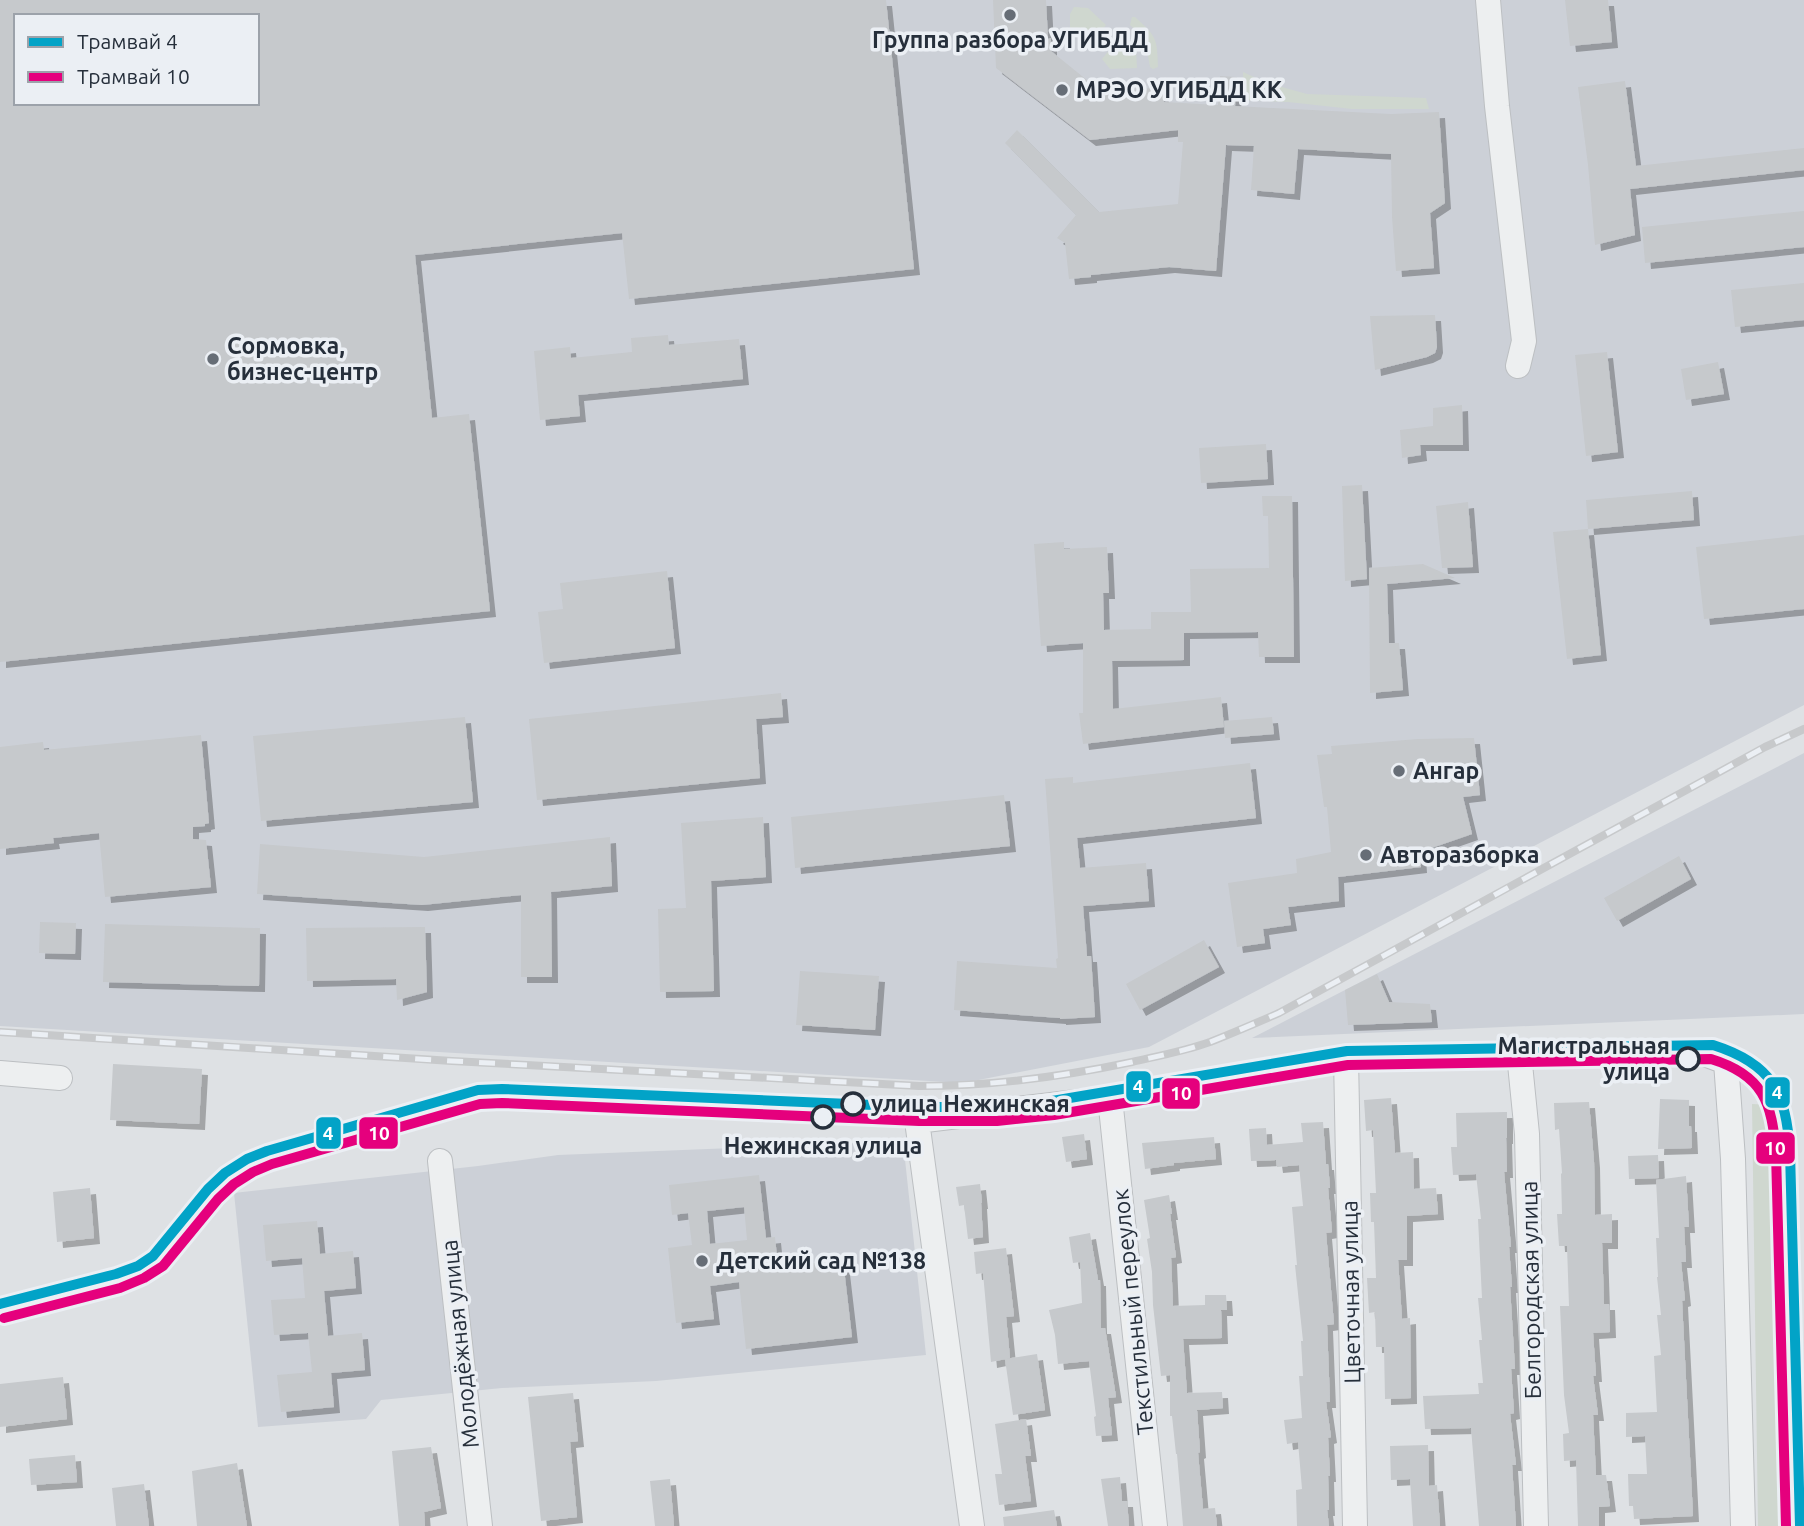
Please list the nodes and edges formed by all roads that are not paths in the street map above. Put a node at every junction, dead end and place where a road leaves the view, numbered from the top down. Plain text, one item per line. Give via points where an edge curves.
1 (1488, 0) edge
2 (1518, 366) dead end
3 (1519, 1054) junction
4 (1346, 1057) junction
5 (0, 1073) edge
6 (60, 1078) dead end
7 (1110, 1098) junction
8 (440, 1161) dead end
9 (480, 1526) edge
10 (972, 1526) edge
11 (1155, 1526) edge
12 (1355, 1526) edge
13 (1536, 1526) edge
14 (1743, 1526) edge

1 - 2 street via 1524,341
3 - 4 street
3 - 13 street, Белгородская улица via 1528,1134
3 - 14 street via 1702,1053 1726,1062
4 - 7 street
4 - 12 street, Цветочная улица
5 - 6 street
7 - 10 street via 917,1121
7 - 11 street, Текстильный переулок
8 - 9 street, Молодёжная улица

